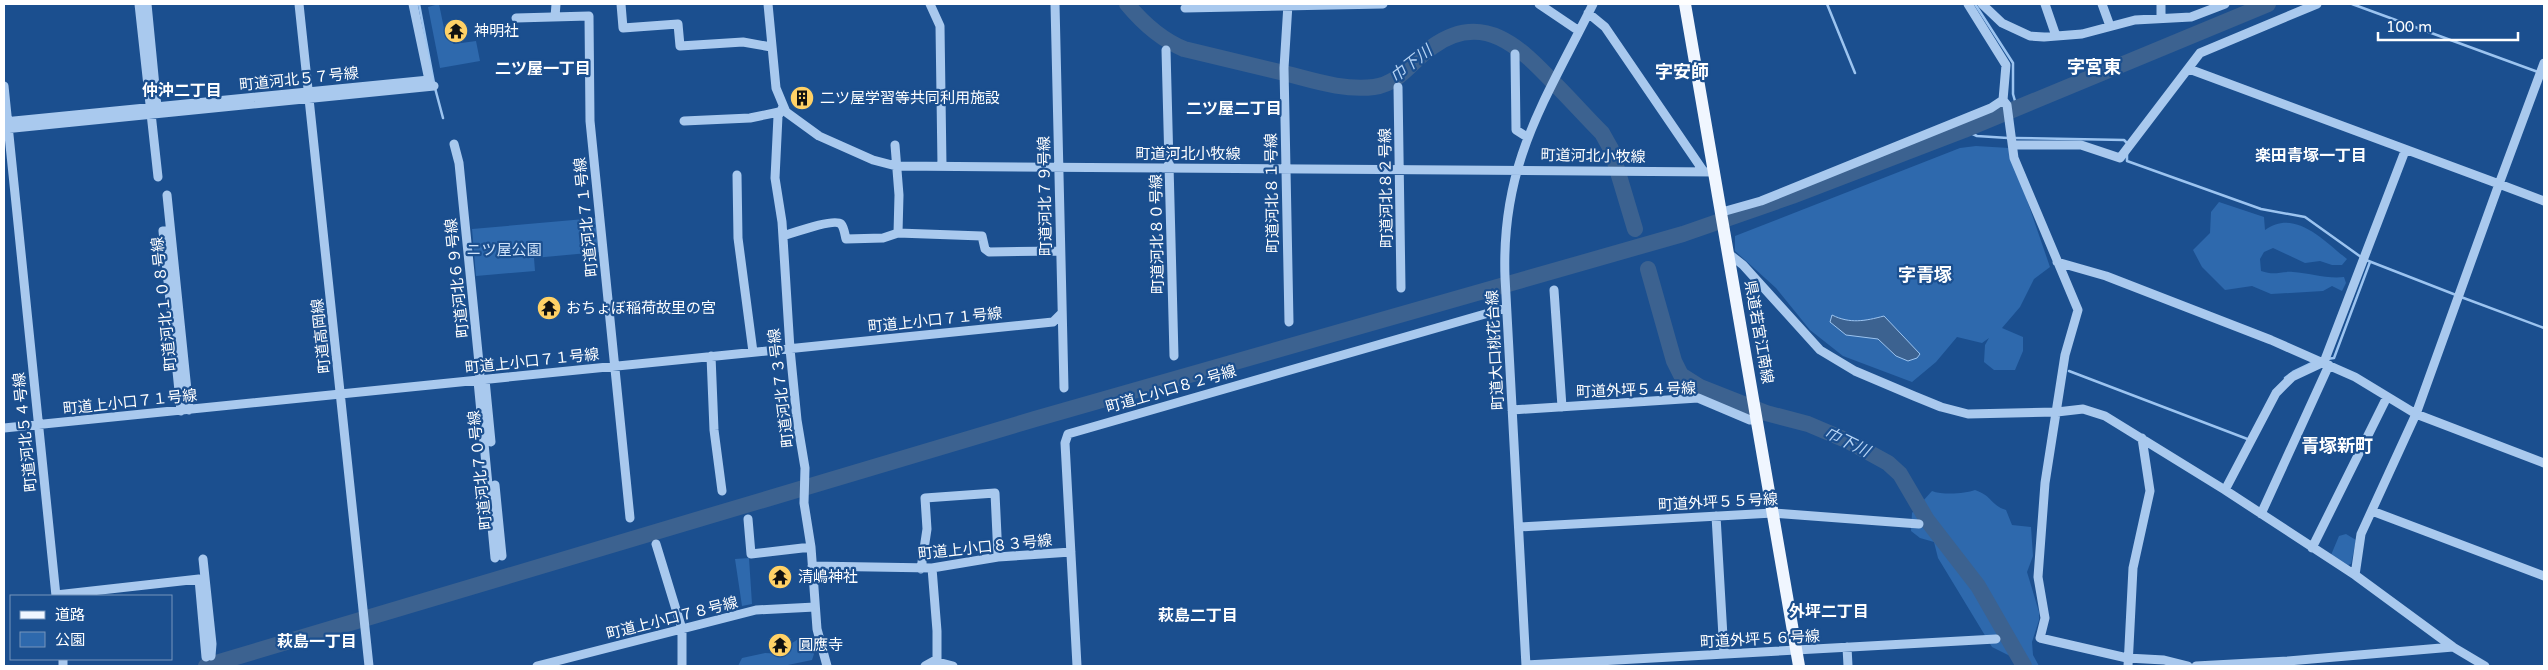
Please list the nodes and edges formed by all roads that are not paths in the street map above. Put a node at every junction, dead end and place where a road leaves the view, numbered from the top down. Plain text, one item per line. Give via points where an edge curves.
1 (139, 4) edge
2 (147, 4) edge
3 (299, 4) edge
4 (413, 4) edge
5 (556, 4) edge
6 (621, 4) edge
7 (768, 4) edge
8 (930, 4) edge
9 (1055, 4) edge
10 (1383, 4) edge
11 (1539, 4) edge
12 (1593, 4) edge
13 (1686, 4) edge
14 (1968, 4) edge
15 (1982, 4) edge
16 (2045, 4) edge
17 (2102, 4) edge
18 (2161, 4) edge
19 (2317, 4) edge
20 (1226, 5) edge
21 (1288, 5) edge
22 (2221, 5) edge
23 (1185, 8) dead end
24 (1588, 13) junction
25 (555, 17) junction
26 (516, 18) dead end
27 (2160, 18) junction
28 (2110, 26) junction
29 (1579, 30) junction
30 (2056, 36) junction
31 (771, 47) junction
32 (1166, 50) dead end
33 (1515, 54) dead end
34 (2544, 63) edge
35 (2189, 69) junction
36 (4, 86) edge
37 (434, 86) dead end
38 (1398, 87) dead end
39 (309, 95) junction
40 (2005, 103) junction
41 (781, 109) junction
42 (153, 110) junction
43 (684, 121) dead end
44 (6, 126) edge
45 (1527, 137) junction
46 (454, 144) dead end
47 (895, 145) dead end
48 (2013, 145) junction
49 (2405, 151) junction
50 (896, 166) junction
51 (942, 166) junction
52 (1059, 167) junction
53 (1169, 168) junction
54 (1285, 168) junction
55 (1399, 169) junction
56 (1516, 169) junction
57 (1709, 172) junction
58 (737, 175) dead end
59 (158, 177) dead end
60 (2499, 184) junction
61 (166, 195) dead end
62 (2544, 201) edge
63 (1722, 212) junction
64 (898, 232) junction
65 (783, 236) junction
66 (1060, 251) junction
67 (1729, 254) junction
68 (2057, 262) junction
69 (1401, 288) dead end
70 (1554, 290) dead end
71 (1506, 308) junction
72 (1060, 314) junction
73 (1289, 322) dead end
74 (790, 349) junction
75 (753, 352) junction
76 (711, 356) junction
77 (1174, 356) dead end
78 (2326, 363) junction
79 (614, 366) junction
80 (481, 380) junction
81 (1064, 388) dead end
82 (341, 394) junction
83 (2387, 397) junction
84 (1562, 407) junction
85 (185, 410) junction
86 (1512, 410) junction
87 (2057, 412) junction
88 (2416, 414) junction
89 (1757, 419) junction
90 (38, 425) junction
91 (4, 428) edge
92 (2142, 438) junction
93 (2544, 463) edge
94 (2225, 490) junction
95 (722, 491) dead end
96 (2372, 511) junction
97 (1773, 513) junction
98 (2260, 514) junction
99 (1719, 516) junction
100 (630, 518) dead end
101 (748, 519) dead end
102 (1918, 524) dead end
103 (1518, 527) junction
104 (656, 544) dead end
105 (811, 547) junction
106 (2312, 548) junction
107 (1071, 552) junction
108 (499, 557) dead end
109 (998, 557) junction
110 (204, 559) dead end
111 (812, 566) junction
112 (932, 568) junction
113 (921, 569) junction
114 (2355, 575) junction
115 (2544, 576) edge
116 (56, 595) edge
117 (64, 595) edge
118 (815, 607) junction
119 (682, 629) junction
120 (1996, 639) dead end
121 (1847, 647) junction
122 (2453, 647) junction
123 (1796, 650) junction
124 (1727, 654) junction
125 (937, 662) junction
126 (2127, 662) edge
127 (369, 666) edge
128 (537, 666) edge
129 (682, 666) edge
130 (827, 666) edge
131 (925, 666) edge
132 (953, 666) edge
133 (1078, 666) edge
134 (1526, 666) edge
135 (1799, 666) edge
136 (1848, 666) edge
137 (2188, 666) edge
138 (2196, 666) edge
139 (2485, 666) edge

1 - 42 street
2 - 42 street
3 - 39 street, 町道高岡線
4 - 39 street, 町道河北５７号線 via 429,80
5 - 25 street
6 - 31 street via 623,28 678,24 680,46 743,42
7 - 31 street
8 - 51 street via 940,26
9 - 52 street, 町道河北７９号線
10 - 21 street
11 - 29 street
12 - 24 street, 町道大口桃花台線
13 - 57 main road, 県道若宮江南線
14 - 40 street via 2006,66
15 - 30 street via 2002,23 2018,31 2030,36
16 - 30 street
17 - 28 street
18 - 27 street
19 - 35 street via 2200,53
20 - 21 street
20 - 23 street
21 - 54 street, 町道河北８１号線 via 1284,68
22 - 27 street via 2191,17
24 - 29 street, 町道大口桃花台線
24 - 57 street via 1605,27
25 - 26 street, 町道河北７１号線
25 - 79 street, 町道河北７１号線 via 589,16 590,121
27 - 28 street
28 - 30 street via 2082,34
29 - 45 street, 町道大口桃花台線
31 - 41 street
32 - 53 street, 町道河北８０号線
33 - 45 street via 1516,130
34 - 60 street
35 - 48 street via 2120,158 2081,145
35 - 49 street
36 - 44 street, 町道河北５４号線
37 - 39 street
38 - 55 street, 町道河北８２号線
39 - 42 street
39 - 82 street, 町道高岡線
40 - 48 street
40 - 63 street via 1761,200
41 - 43 street via 750,118
41 - 50 street, 町道河北小牧線 via 819,136 873,160
41 - 65 street, 町道河北７３号線 via 775,178
42 - 44 street
42 - 59 street
44 - 90 street, 町道河北５４号線
45 - 56 street, 町道大口桃花台線
46 - 80 street, 町道河北６９号線 via 459,163
47 - 50 street
48 - 68 street via 2014,158
49 - 60 street
49 - 78 street
50 - 51 street, 町道河北小牧線
50 - 64 street
51 - 52 street, 町道河北小牧線
52 - 53 street, 町道河北小牧線
52 - 66 street, 町道河北７９号線
53 - 54 street, 町道河北小牧線
53 - 77 street, 町道河北８０号線
54 - 55 street, 町道河北小牧線
54 - 73 street, 町道河北８１号線
55 - 56 street, 町道河北小牧線
55 - 69 street, 町道河北８２号線
56 - 57 street, 町道河北小牧線
56 - 71 street, 町道大口桃花台線 via 1506,225
57 - 63 main road, 県道若宮江南線
58 - 75 street via 738,238
60 - 62 street
60 - 88 street
61 - 85 street, 町道河北１０８号線 via 170,230 163,231
63 - 67 main road, 県道若宮江南線
64 - 65 street via 883,238 846,239 842,225 833,223
64 - 66 street via 982,236 985,249 990,252
65 - 74 street, 町道河北７３号線
66 - 72 street, 町道河北７９号線
67 - 87 street via 1743,265 1820,350 1855,371 1941,407 1968,414
67 - 89 main road, 県道若宮江南線
68 - 78 street via 2106,276
68 - 87 street via 2078,310 2065,355
70 - 84 street
71 - 86 street, 町道大口桃花台線
71 - 107 street, 町道上小口８２号線 via 1069,433 1065,443
72 - 74 street, 町道上小口７１号線 via 1053,322
72 - 81 street, 町道河北７９号線
74 - 75 street, 町道上小口７１号線
74 - 105 street, 町道河北７３号線
75 - 76 street, 町道上小口７１号線
76 - 79 street, 町道上小口７１号線
76 - 95 street via 714,430
78 - 83 street
78 - 94 street via 2292,376 2276,393
78 - 98 street
79 - 80 street, 町道上小口７１号線
79 - 100 street, 町道河北７１号線
80 - 82 street, 町道上小口７１号線
80 - 108 street, 町道河北６９号線
82 - 85 street, 町道上小口７１号線
82 - 127 street, 町道高岡線
83 - 88 street
83 - 106 street
84 - 86 street, 町道外坪５４号線
84 - 89 street, 町道外坪５４号線 via 1698,398 1750,420
85 - 90 street, 町道上小口７１号線
86 - 103 street, 町道大口桃花台線
87 - 92 street via 2083,409 2104,416
87 - 126 street via 2039,540 2038,577 2045,618 2040,638
88 - 93 street
88 - 96 street
89 - 97 main road, 県道若宮江南線
90 - 91 street, 町道上小口７１号線
90 - 116 street, 町道河北５４号線
92 - 94 street
92 - 126 street via 2150,491 2133,568
94 - 98 street
96 - 114 street via 2362,534
96 - 115 street
97 - 99 street, 町道外坪５５号線
97 - 102 street, 町道外坪５５号線
97 - 123 main road, 県道若宮江南線
98 - 106 street
99 - 103 street, 町道外坪５５号線
99 - 124 street
101 - 105 street via 751,554
103 - 134 street, 町道大口桃花台線
104 - 119 street
105 - 111 street, 町道河北７３号線
106 - 114 street
107 - 109 street, 町道上小口８３号線
107 - 133 street, 町道上小口８２号線
109 - 112 street, 町道上小口８３号線
109 - 113 street via 995,493 925,498 926,528
110 - 117 street via 212,644 209,657 199,579
111 - 113 street, 町道上小口８３号線
111 - 118 street, 町道河北７３号線
112 - 113 street, 町道上小口８３号線
112 - 125 street
114 - 122 street
118 - 119 street, 町道上小口７８号線 via 756,610
118 - 130 street, 町道河北７３号線
119 - 128 street, 町道上小口７８号線
119 - 129 street
120 - 121 street, 町道外坪５６号線
121 - 123 street, 町道外坪５６号線
121 - 136 street
122 - 138 street via 2288,662
122 - 139 street
123 - 124 street, 町道外坪５６号線
123 - 135 main road, 県道若宮江南線
124 - 134 street, 町道外坪５６号線
125 - 131 street
125 - 132 street
126 - 137 street via 2164,660

